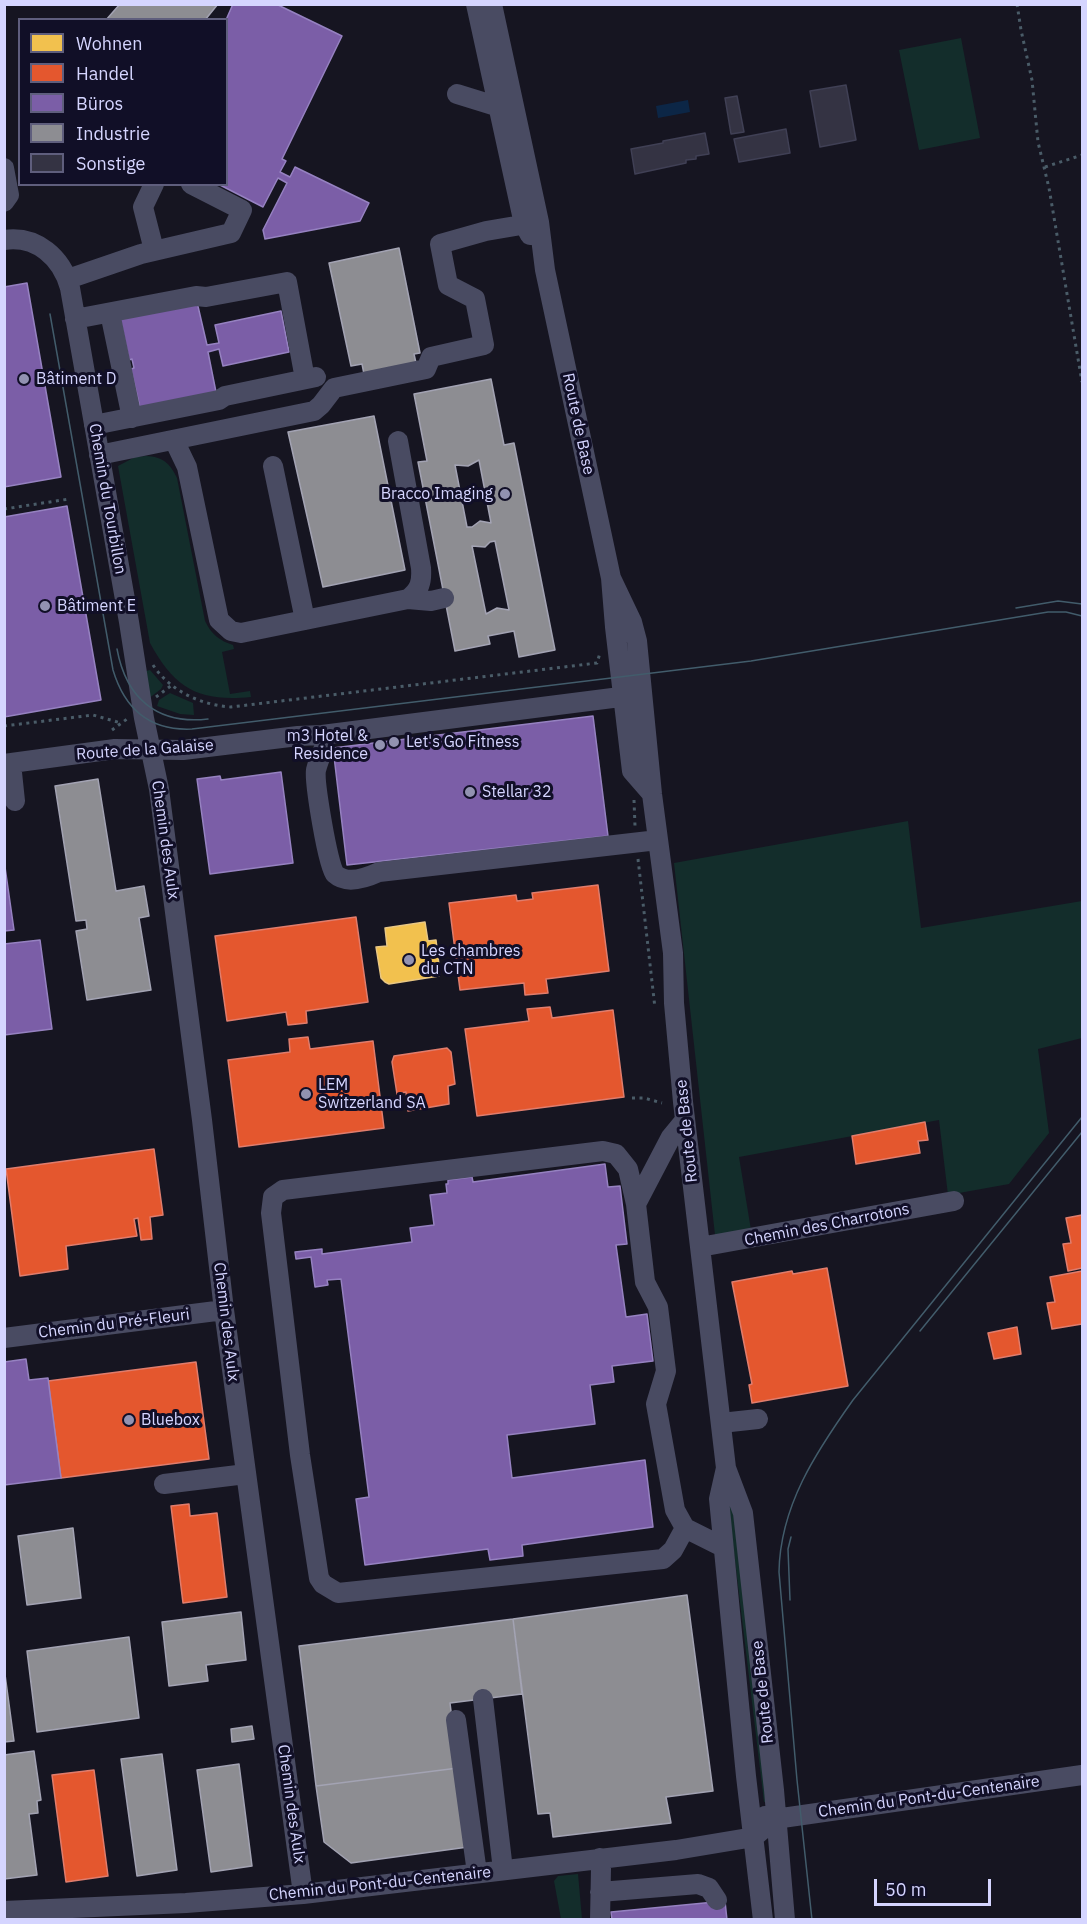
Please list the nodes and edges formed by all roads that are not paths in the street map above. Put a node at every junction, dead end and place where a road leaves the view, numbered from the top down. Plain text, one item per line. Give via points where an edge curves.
1 (476, 4) edge
2 (492, 4) edge
3 (457, 94) dead end
4 (507, 108) junction
5 (4, 168) edge
6 (153, 186) edge
7 (194, 186) edge
8 (4, 202) edge
9 (532, 223) junction
10 (4, 240) edge
11 (154, 250) junction
12 (68, 279) junction
13 (110, 313) junction
14 (75, 319) junction
15 (132, 418) junction
16 (94, 425) junction
17 (174, 440) junction
18 (398, 441) dead end
19 (99, 455) junction
20 (273, 466) dead end
21 (612, 578) junction
22 (444, 598) dead end
23 (408, 599) junction
24 (305, 620) junction
25 (643, 694) junction
26 (623, 696) junction
27 (323, 741) junction
28 (151, 751) junction
29 (8, 763) edge
30 (652, 794) junction
31 (15, 801) dead end
32 (335, 824) dead end
33 (658, 840) junction
34 (685, 1120) junction
35 (954, 1201) dead end
36 (636, 1204) junction
37 (700, 1247) junction
38 (224, 1310) junction
39 (4, 1338) edge
40 (758, 1419) dead end
41 (721, 1423) junction
42 (726, 1468) junction
43 (246, 1474) junction
44 (164, 1484) dead end
45 (686, 1528) junction
46 (723, 1546) junction
47 (483, 1699) dead end
48 (456, 1720) dead end
49 (1083, 1775) edge
50 (750, 1812) junction
51 (775, 1819) junction
52 (754, 1838) junction
53 (778, 1847) junction
54 (600, 1858) junction
55 (503, 1870) junction
56 (477, 1873) junction
57 (600, 1892) junction
58 (303, 1894) junction
59 (717, 1900) dead end
60 (4, 1911) edge
61 (600, 1920) edge
62 (763, 1920) edge
63 (785, 1920) edge

1 - 4 street, Route de Base
2 - 4 street, Route de Base
3 - 4 street
4 - 9 street, Route de Base
5 - 8 street via 9,195
6 - 11 street via 143,207
7 - 11 street via 242,210 231,233
9 - 17 street via 440,244 448,285 475,299 484,345 431,357 426,369 334,388 314,411
9 - 21 street, Route de Base
10 - 12 street, Chemin du Tourbillon via 28,241 51,254
11 - 12 street
12 - 14 street, Chemin du Tourbillon
13 - 14 street
13 - 15 street
13 - 15 street via 287,282 311,378
14 - 16 street, Chemin du Tourbillon
15 - 16 street
16 - 19 street, Chemin du Tourbillon
17 - 19 street
17 - 24 street via 187,467 219,620 231,631 241,633
18 - 23 street via 422,581
19 - 28 street, Chemin du Tourbillon
20 - 24 street
21 - 25 street, Route de Base via 633,622
21 - 26 street, Route de Base
22 - 23 street
23 - 24 street
25 - 26 street, Route de la Galaise
25 - 30 street, Route de Base
26 - 27 street, Route de la Galaise
26 - 30 street, Route de Base via 632,771
27 - 28 street, Route de la Galaise via 298,736
27 - 32 street
27 - 33 street via 316,771 319,794 329,863 342,878
28 - 29 street, Route de la Galaise via 115,749
28 - 38 street, Chemin des Aulx via 172,888
29 - 31 street
30 - 33 street, Route de Base
33 - 34 street, Route de Base via 673,953
34 - 36 street via 670,1137
34 - 37 street, Route de Base
35 - 37 street, Chemin des Charrotons
36 - 45 street via 645,1282 658,1307 666,1371 656,1404 675,1510
36 - 45 street via 628,1169 616,1154 603,1151 283,1190 273,1197 272,1224 317,1566 323,1584 338,1593 498,1577 663,1559
37 - 41 street, Route de Base
38 - 39 street, Chemin du Pré-Fleuri
38 - 43 street, Chemin des Aulx
40 - 41 street
41 - 42 street, Route de Base
42 - 46 street, Route de Base via 719,1499
42 - 51 street, Route de Base via 742,1513
43 - 44 street
43 - 58 street, Chemin des Aulx
45 - 46 street
46 - 50 street, Route de Base
47 - 55 street
48 - 56 street
49 - 51 street, Chemin du Pont-du-Centenaire
50 - 51 street
50 - 52 street, Route de Base
51 - 52 street
51 - 53 street, Route de Base
52 - 53 street
52 - 54 street, Chemin du Pont-du-Centenaire
52 - 62 street, Route de Base
53 - 63 street, Route de Base
54 - 55 street, Chemin du Pont-du-Centenaire
54 - 57 street
55 - 56 street, Chemin du Pont-du-Centenaire
56 - 58 street, Chemin du Pont-du-Centenaire
57 - 59 street via 698,1884 709,1887
57 - 61 street
58 - 60 street, Chemin du Pont-du-Centenaire

